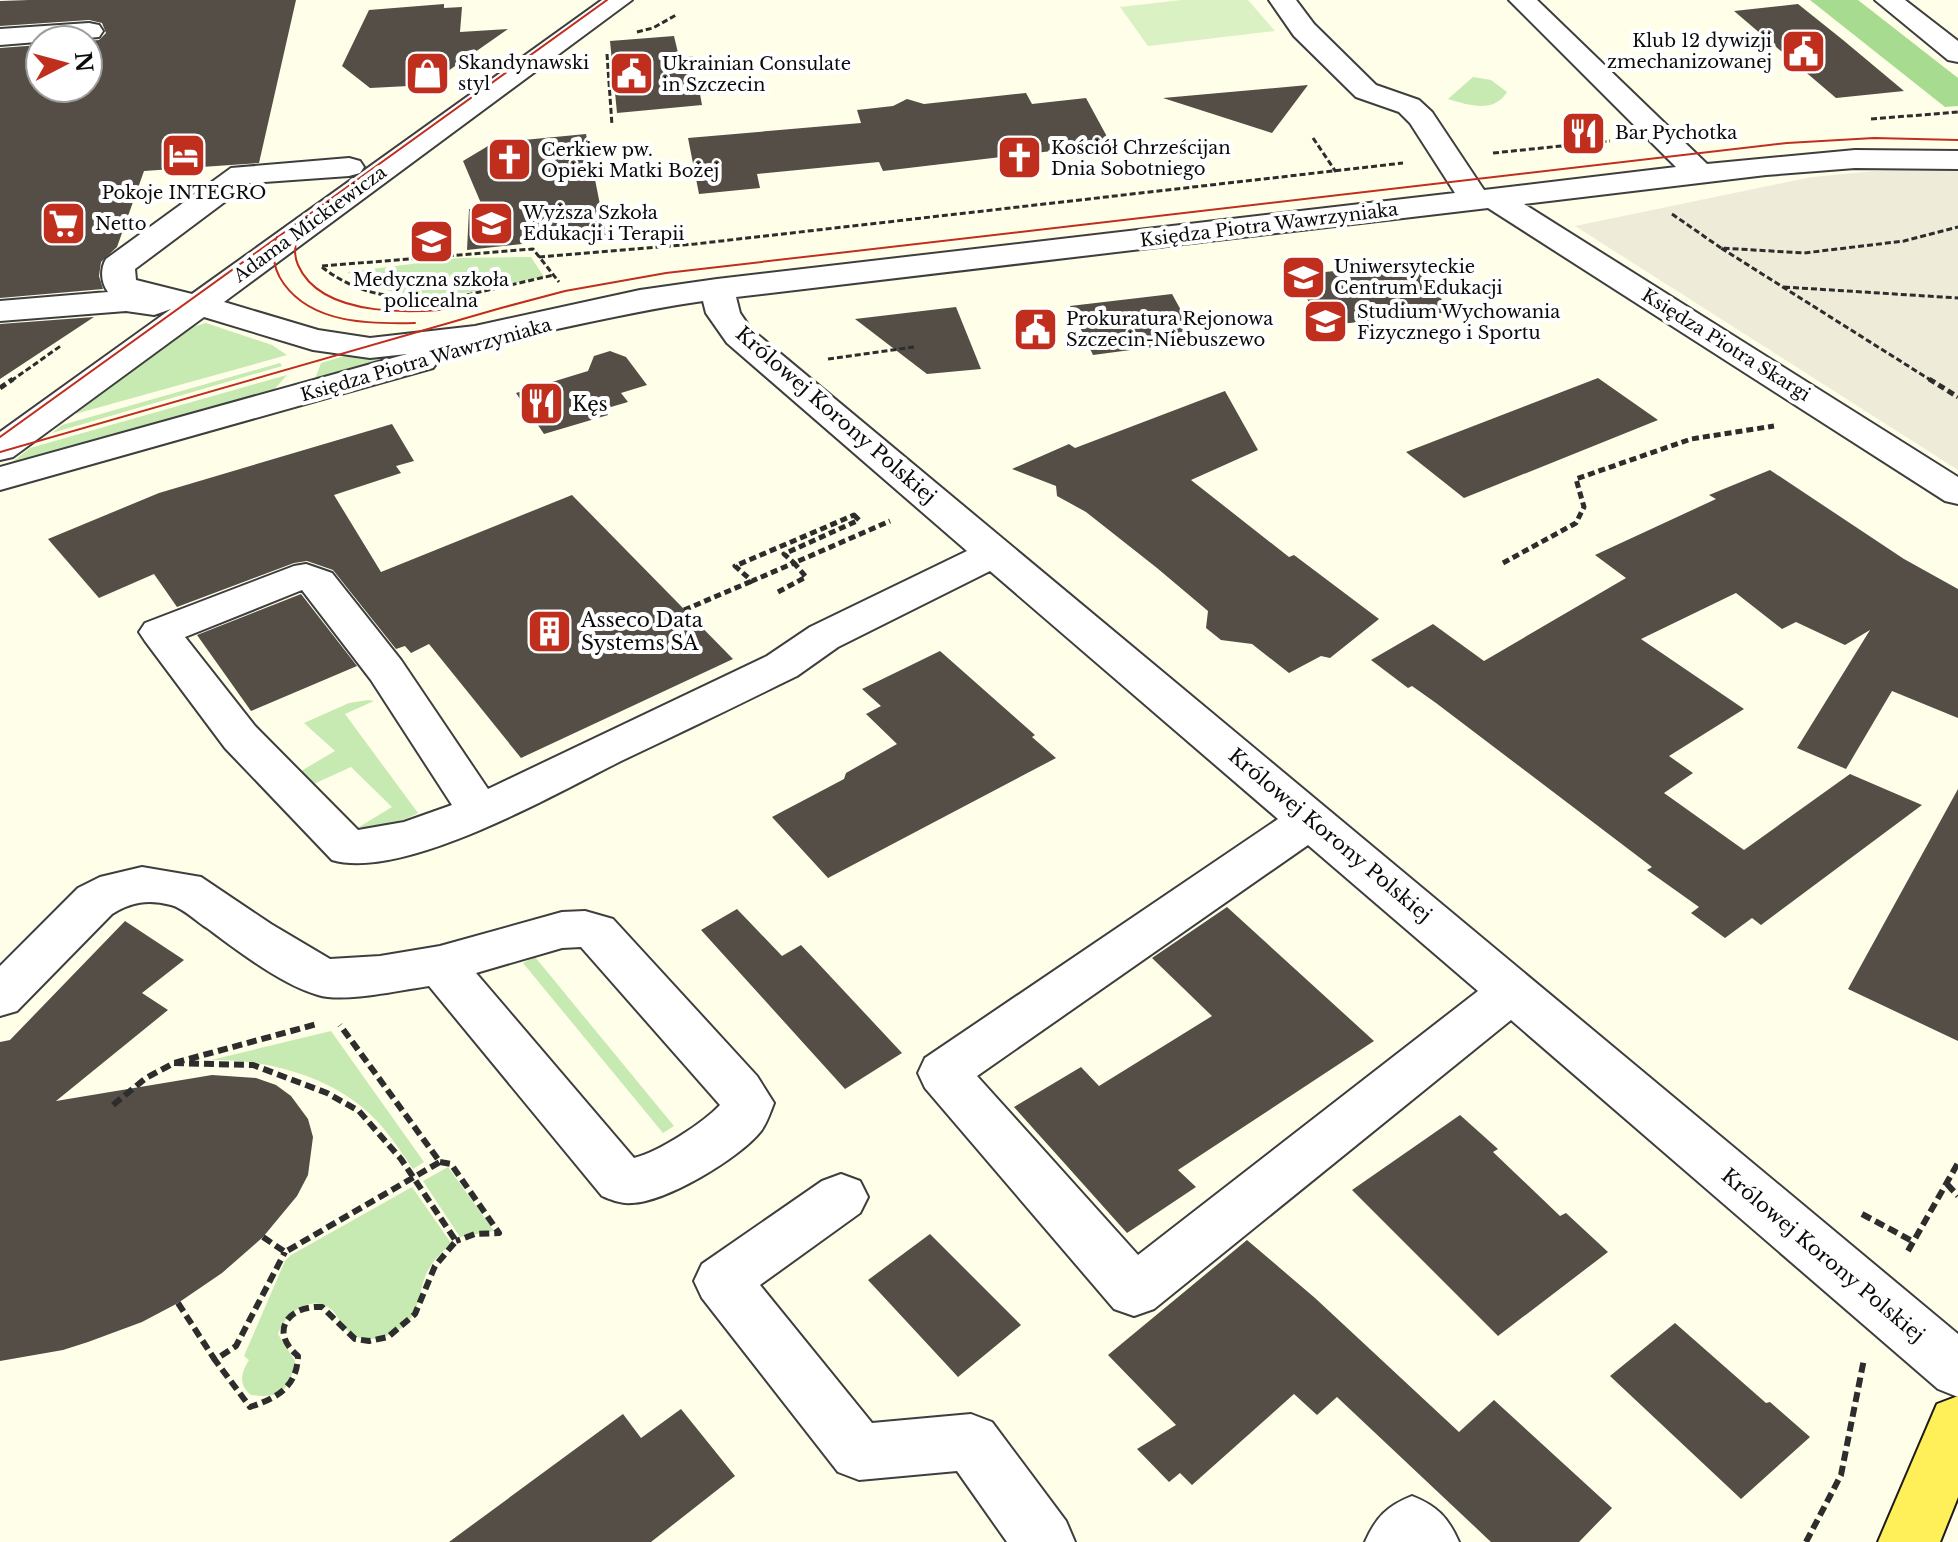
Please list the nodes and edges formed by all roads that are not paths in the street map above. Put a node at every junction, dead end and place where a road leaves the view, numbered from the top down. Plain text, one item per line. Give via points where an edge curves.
1 (579, 0) edge
2 (619, 0) edge
3 (1282, 0) edge
4 (1522, 0) edge
5 (1888, 0) edge
6 (24, 35) edge
7 (0, 37) edge
8 (1958, 54) edge
9 (1958, 160) edge
10 (349, 167) junction
11 (1700, 174) junction
12 (1485, 199) junction
13 (717, 289) junction
14 (173, 302) junction
15 (0, 311) edge
16 (582, 314) junction
17 (264, 324) junction
18 (269, 405) junction
19 (0, 413) edge
20 (0, 449) edge
21 (0, 479) edge
22 (1958, 493) edge
23 (996, 552) junction
24 (479, 811) junction
25 (1312, 819) junction
26 (440, 965) junction
27 (1513, 991) junction
28 (0, 997) edge
29 (841, 1197) dead end
30 (1958, 1370) edge
31 (1958, 1424) edge
32 (1044, 1542) edge
33 (1396, 1542) edge
34 (1428, 1542) edge
35 (1909, 1542) edge

1 - 10 street, Adama Mickiewicza
2 - 14 street, Adama Mickiewicza via 308,223
3 - 12 street via 1304,30 1366,91 1409,106 1422,118 1445,158
4 - 11 street
5 - 8 street
6 - 7 street
9 - 11 street, Księdza Piotra Wawrzyniaka via 1842,160
10 - 14 street, Adama Mickiewicza
10 - 14 street via 242,174 118,266 120,286
11 - 12 street, Księdza Piotra Wawrzyniaka
12 - 13 street, Księdza Piotra Wawrzyniaka
12 - 22 street, Księdza Piotra Skargi
13 - 16 street, Księdza Piotra Wawrzyniaka
13 - 23 street, Królowej Korony Polskiej via 723,313 739,336
14 - 15 street
14 - 17 street, Księdza Piotra Wawrzyniaka
14 - 19 street, Adama Mickiewicza
14 - 20 street, Adama Mickiewicza
16 - 17 street, Księdza Piotra Wawrzyniaka via 388,347 336,345
16 - 18 street, Księdza Piotra Wawrzyniaka
17 - 18 street, Księdza Piotra Wawrzyniaka via 289,343 301,371 291,388
18 - 21 street, Księdza Piotra Wawrzyniaka
23 - 24 street via 824,637 782,666
23 - 25 street, Królowej Korony Polskiej
24 - 24 street via 413,836 348,848 240,737 159,632 294,579 318,582 386,670
25 - 27 street, Królowej Korony Polskiej
25 - 27 street via 943,1073 1134,1291
26 - 26 street via 621,1180 654,1177 744,1114 748,1103 739,1091 596,932 562,930
26 - 28 street via 323,978 185,889 142,884 116,889 95,901
27 - 30 street, Królowej Korony Polskiej
29 - 32 street via 722,1281 859,1452 971,1442
31 - 35 main road
33 - 34 street via 1412,1526

